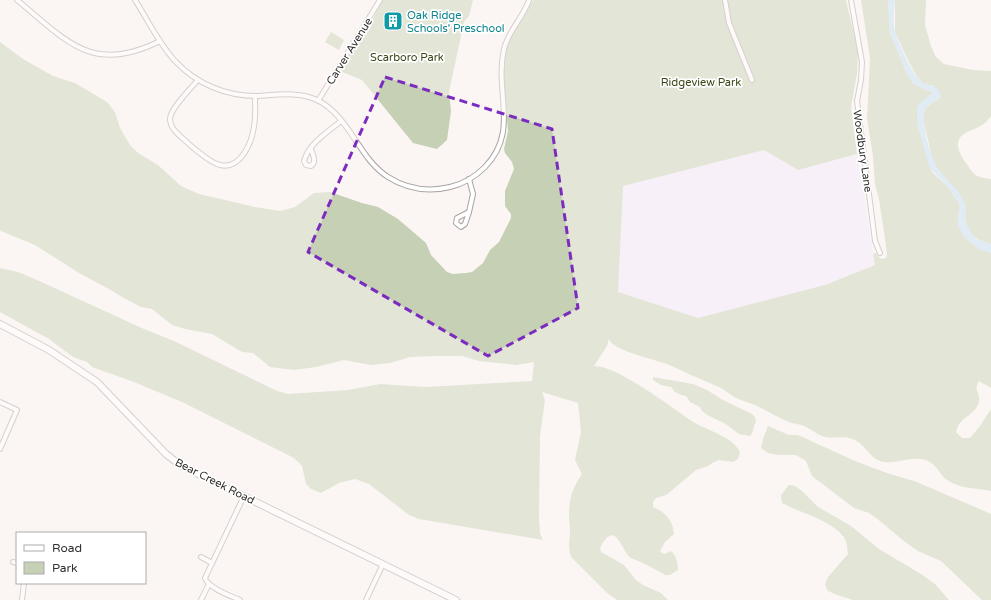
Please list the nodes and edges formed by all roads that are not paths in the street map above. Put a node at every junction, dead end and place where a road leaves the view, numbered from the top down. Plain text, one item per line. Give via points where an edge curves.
1 (17, 0) edge
2 (135, 0) edge
3 (380, 0) edge
4 (529, 0) edge
5 (725, 0) edge
6 (851, 0) edge
7 (160, 41) junction
8 (198, 80) junction
9 (752, 80) dead end
10 (255, 96) junction
11 (318, 101) junction
12 (341, 121) junction
13 (310, 150) dead end
14 (469, 179) junction
15 (469, 212) dead end
16 (880, 254) dead end
17 (0, 324) edge
18 (0, 402) edge
19 (0, 449) edge
20 (244, 496) junction
21 (202, 557) dead end
22 (212, 563) junction
23 (383, 564) junction
24 (24, 584) edge
25 (209, 584) junction
26 (22, 600) edge
27 (201, 600) edge
28 (240, 600) edge
29 (366, 600) edge
30 (456, 600) edge

1 - 7 street via 62,38 90,52 119,55 140,50
2 - 7 street
3 - 11 street, Carver Avenue
4 - 14 street via 504,48 501,74 504,130 501,142 491,160
5 - 9 street via 729,23
6 - 16 street, Woodbury Lane via 862,62 857,101 875,241
7 - 8 street via 175,61
8 - 10 street via 233,94
8 - 10 street via 173,110 170,120 175,131 219,165 229,166 245,152 252,137
10 - 11 street via 287,94
11 - 12 street
12 - 13 street via 319,138
12 - 14 street via 372,164 396,182 412,188 430,190
14 - 15 street via 473,194
17 - 20 street, Bear Creek Road via 49,350 97,382 161,449 180,465
18 - 19 street via 17,410
20 - 22 street
20 - 23 street, Bear Creek Road
21 - 22 street
22 - 25 street via 205,578
23 - 29 street
23 - 30 street, Bear Creek Road
24 - 26 street
25 - 27 street
25 - 28 street

